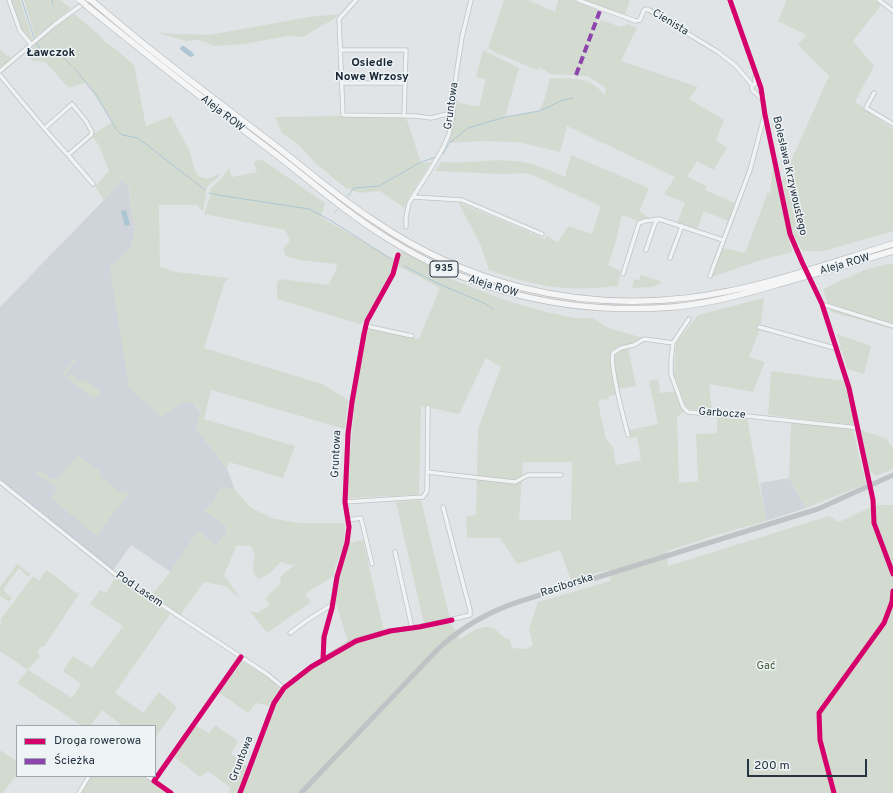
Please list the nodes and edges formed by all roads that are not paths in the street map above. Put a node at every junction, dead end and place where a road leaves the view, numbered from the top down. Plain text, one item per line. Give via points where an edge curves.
1 (9, 0) edge
2 (80, 0) edge
3 (356, 0) edge
4 (471, 0) edge
5 (578, 0) edge
6 (730, 0) edge
7 (879, 0) edge
8 (91, 1) edge
9 (893, 10) edge
10 (31, 44) junction
11 (341, 50) junction
12 (0, 71) edge
13 (0, 75) edge
14 (341, 83) junction
15 (405, 83) junction
16 (756, 85) junction
17 (760, 91) junction
18 (755, 93) junction
19 (874, 93) dead end
20 (762, 99) junction
21 (453, 114) junction
22 (404, 116) junction
23 (764, 116) junction
24 (893, 124) edge
25 (44, 128) junction
26 (68, 155) junction
27 (93, 184) dead end
28 (413, 197) junction
29 (659, 219) junction
30 (682, 226) junction
31 (406, 227) dead end
32 (542, 234) dead end
33 (723, 240) junction
34 (893, 244) edge
35 (646, 250) dead end
36 (893, 251) edge
37 (398, 256) dead end
38 (670, 258) dead end
39 (623, 274) dead end
40 (710, 276) dead end
41 (822, 304) junction
42 (689, 319) dead end
43 (366, 326) junction
44 (893, 326) edge
45 (759, 327) dead end
46 (412, 336) dead end
47 (673, 343) junction
48 (838, 349) junction
49 (428, 407) dead end
50 (857, 428) junction
51 (628, 435) dead end
52 (427, 472) junction
53 (561, 475) dead end
54 (893, 475) edge
55 (0, 482) edge
56 (870, 486) junction
57 (345, 502) junction
58 (443, 507) dead end
59 (348, 520) junction
60 (395, 552) dead end
61 (372, 564) dead end
62 (333, 604) junction
63 (470, 615) junction
64 (465, 617) junction
65 (475, 621) junction
66 (469, 625) junction
67 (412, 628) junction
68 (290, 633) dead end
69 (241, 657) junction
70 (323, 660) junction
71 (284, 688) junction
72 (87, 777) edge
73 (148, 777) edge
74 (154, 781) junction
75 (79, 793) edge
76 (171, 793) edge
77 (240, 793) edge
78 (301, 793) edge

1 - 10 street via 20,31
2 - 36 main road, Aleja ROW / 935, bridge via 213,107 368,226 397,245 436,265 506,292 581,307 675,307 720,300
3 - 11 street via 339,19
4 - 21 street, Gruntowa via 462,37
5 - 16 street, Cienista via 636,21 640,20 644,10 649,10 718,52
6 - 16 street via 755,72
7 - 9 street
8 - 10 street via 54,25
8 - 34 main road, Aleja ROW / 935 via 149,49 372,220 430,254 503,283 588,300 687,298 748,286
10 - 12 street
11 - 14 street
11 - 15 street via 406,50
13 - 25 street
14 - 15 street
14 - 22 street via 343,115
15 - 22 street
16 - 17 street, Bolesława Krzywoustego
16 - 18 street via 752,90
17 - 18 street
17 - 20 street, Bolesława Krzywoustego
18 - 20 street
19 - 24 street via 866,108
20 - 23 street, Bolesława Krzywoustego
21 - 22 street via 431,118
21 - 28 street, Gruntowa via 443,148
23 - 33 street via 750,170
23 - 41 street, Bolesława Krzywoustego, bridge via 790,234
25 - 26 street
25 - 26 street via 72,104 90,126 92,134
26 - 27 street
28 - 31 street, Gruntowa via 409,203
28 - 32 street via 462,200
29 - 30 street
29 - 35 street via 655,223
29 - 39 street via 639,223
30 - 33 street
30 - 38 street
33 - 40 street
37 - 43 street, Gruntowa via 393,274
41 - 44 street
41 - 48 street, Bolesława Krzywoustego
42 - 47 street, Garbocze
43 - 46 street
43 - 57 street, Gruntowa via 348,434
45 - 48 street
47 - 50 street, Garbocze via 671,374 683,407 688,412 735,414
47 - 51 street via 644,339 613,353 614,370
48 - 50 street, Bolesława Krzywoustego via 850,388
49 - 52 street
50 - 56 street, Bolesława Krzywoustego
52 - 53 street via 515,482 528,475
52 - 57 street via 427,491 423,497
54 - 56 main road, Raciborska
55 - 69 street, Pod Lasem via 116,575
56 - 65 main road, Raciborska via 818,509 521,601
57 - 59 street, Gruntowa
58 - 63 street
59 - 61 street via 361,518
59 - 62 street, Gruntowa via 347,543 337,577
60 - 67 street
62 - 68 street
62 - 70 street, Gruntowa via 324,637
63 - 64 street, Gruntowa
63 - 65 street
64 - 66 street
64 - 67 street, Gruntowa
65 - 66 main road, Raciborska
66 - 78 main road, Raciborska via 434,653
67 - 70 street, Gruntowa via 361,639 346,645
69 - 71 street, Pod Lasem
69 - 74 street
70 - 71 street, Gruntowa
71 - 77 street, Gruntowa via 274,703
72 - 75 street
73 - 74 street
74 - 76 street

